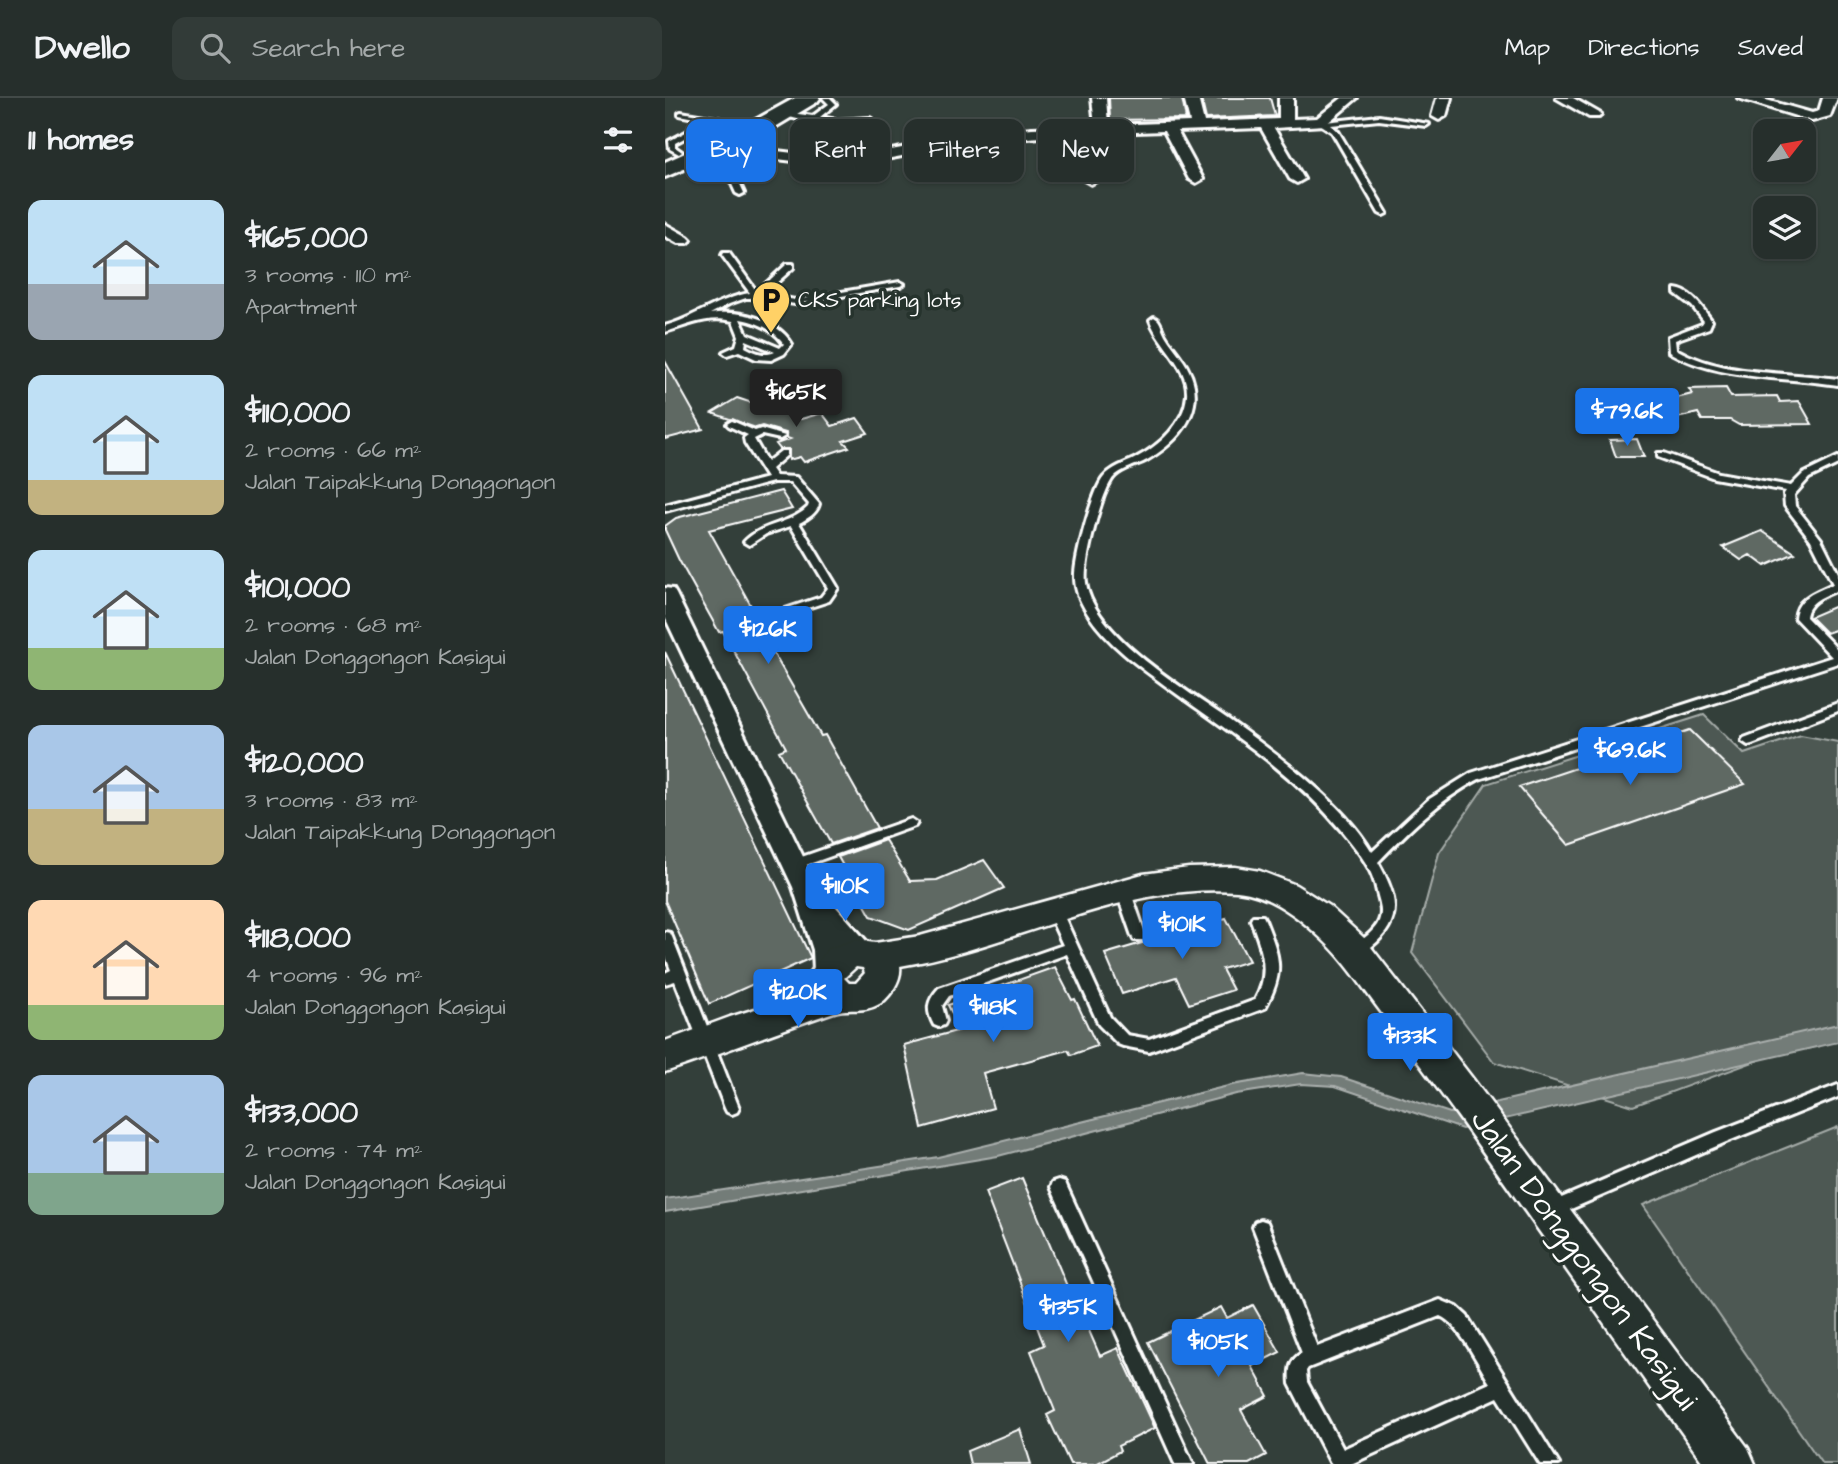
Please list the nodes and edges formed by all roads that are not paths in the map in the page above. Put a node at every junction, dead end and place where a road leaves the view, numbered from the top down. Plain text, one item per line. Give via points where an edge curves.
1 (826, 98) edge
2 (1099, 98) edge
3 (1191, 98) edge
4 (1286, 98) edge
5 (1350, 98) edge
6 (1444, 98) edge
7 (1563, 98) edge
8 (1745, 98) edge
9 (1830, 98) edge
10 (785, 106) edge
11 (811, 109) edge
12 (681, 114) dead end
13 (1594, 114) dead end
14 (1439, 116) dead end
15 (706, 119) edge
16 (752, 119) edge
17 (765, 119) edge
18 (842, 119) edge
19 (1101, 119) edge
20 (1286, 123) junction
21 (1323, 123) junction
22 (1265, 124) junction
23 (1426, 124) dead end
24 (1198, 126) junction
25 (1169, 128) junction
26 (1134, 129) edge
27 (1038, 134) edge
28 (776, 155) edge
29 (686, 161) edge
30 (665, 170) edge
31 (1297, 179) dead end
32 (1196, 180) dead end
33 (736, 182) edge
34 (740, 193) dead end
35 (1383, 213) dead end
36 (665, 229) edge
37 (683, 240) dead end
38 (726, 255) dead end
39 (790, 266) dead end
40 (900, 284) dead end
41 (1678, 291) dead end
42 (756, 295) junction
43 (730, 316) junction
44 (696, 319) junction
45 (1154, 320) dead end
46 (665, 329) edge
47 (743, 336) junction
48 (740, 348) junction
49 (727, 352) dead end
50 (781, 352) junction
51 (1838, 382) edge
52 (732, 424) dead end
53 (754, 434) junction
54 (780, 436) dead end
55 (784, 453) dead end
56 (1661, 455) dead end
57 (1838, 460) edge
58 (766, 468) junction
59 (773, 479) junction
60 (1791, 489) junction
61 (665, 508) edge
62 (795, 524) junction
63 (749, 542) dead end
64 (1838, 585) edge
65 (665, 594) edge
66 (789, 611) dead end
67 (1838, 658) edge
68 (1838, 708) edge
69 (1748, 741) dead end
70 (911, 823) dead end
71 (1373, 859) junction
72 (801, 876) junction
73 (1124, 893) junction
74 (1054, 910) junction
75 (1258, 920) dead end
76 (1139, 936) dead end
77 (665, 937) edge
78 (1071, 947) junction
79 (1355, 952) junction
80 (872, 965) junction
81 (679, 973) junction
82 (665, 979) edge
83 (832, 982) junction
84 (939, 1021) dead end
85 (705, 1042) junction
86 (665, 1057) edge
87 (1838, 1091) edge
88 (732, 1108) dead end
89 (1059, 1187) dead end
90 (1549, 1211) junction
91 (1261, 1227) dead end
92 (1312, 1357) junction
93 (1501, 1387) junction
94 (1340, 1462) edge
95 (1548, 1463) edge
96 (1184, 1464) edge
97 (1732, 1464) edge

1 - 11 lane via 833,104
2 - 19 street
3 - 24 street
4 - 20 street
5 - 21 street
6 - 14 street
7 - 13 street
8 - 9 street via 1812,117 1825,113
10 - 11 main road
10 - 16 main road
10 - 17 main road
11 - 18 lane
12 - 15 lane
20 - 21 street
20 - 22 street
21 - 23 lane via 1379,118
21 - 35 lane via 1335,131
22 - 24 street
22 - 31 street
24 - 25 street
25 - 26 street
25 - 32 street
27 - 28 street via 977,138 843,163
29 - 30 main road
33 - 34 lane
36 - 37 street
38 - 42 lane
39 - 42 lane
40 - 42 lane via 795,302
41 - 51 lane via 1695,303 1708,321 1698,330 1671,339 1672,350 1679,356 1723,369
42 - 44 lane via 728,300
43 - 44 lane
43 - 47 lane
43 - 50 lane via 754,320 785,337 787,344
44 - 46 lane
45 - 71 lane via 1160,337 1185,369 1193,393 1172,435 1140,460 1115,470 1107,480 1078,574 1082,590 1092,612 1127,649 1330,808
47 - 48 lane
47 - 50 lane
48 - 49 lane
48 - 50 lane via 762,358
52 - 53 lane
53 - 54 lane
53 - 58 lane via 750,443
55 - 58 lane
56 - 60 lane via 1717,476
57 - 60 lane
58 - 59 lane
59 - 61 lane
59 - 62 lane via 793,479 814,505
60 - 64 lane via 1790,506 1816,539
62 - 63 lane via 753,536
62 - 66 lane via 833,588 825,599
64 - 67 lane via 1799,610 1800,618
65 - 72 street
67 - 71 lane via 1475,776 1445,791
68 - 69 lane
70 - 72 lane
71 - 79 lane via 1388,913 1381,931
72 - 80 street via 839,931
72 - 83 street via 827,950
73 - 74 street, Jalan Donggongon Kasigui
73 - 76 lane
73 - 79 street, Jalan Donggongon Kasigui via 1194,879 1264,885 1304,906
74 - 78 lane
74 - 80 street, Jalan Donggongon Kasigui
75 - 78 lane via 1274,971 1260,1004 1149,1045 1123,1040 1104,1021
77 - 81 lane
78 - 84 lane via 944,992 933,1009
79 - 90 street, Jalan Donggongon Kasigui
80 - 83 street, Jalan Donggongon Kasigui via 857,997
81 - 82 lane
81 - 85 lane
83 - 85 street, Jalan Donggongon Kasigui
85 - 86 street, Jalan Donggongon Kasigui
85 - 88 lane
87 - 90 lane
89 - 96 lane
90 - 97 street, Jalan Donggongon Kasigui
91 - 92 lane
92 - 93 lane via 1440,1308 1461,1322
92 - 94 lane via 1297,1370 1300,1384
93 - 94 lane
93 - 95 lane

